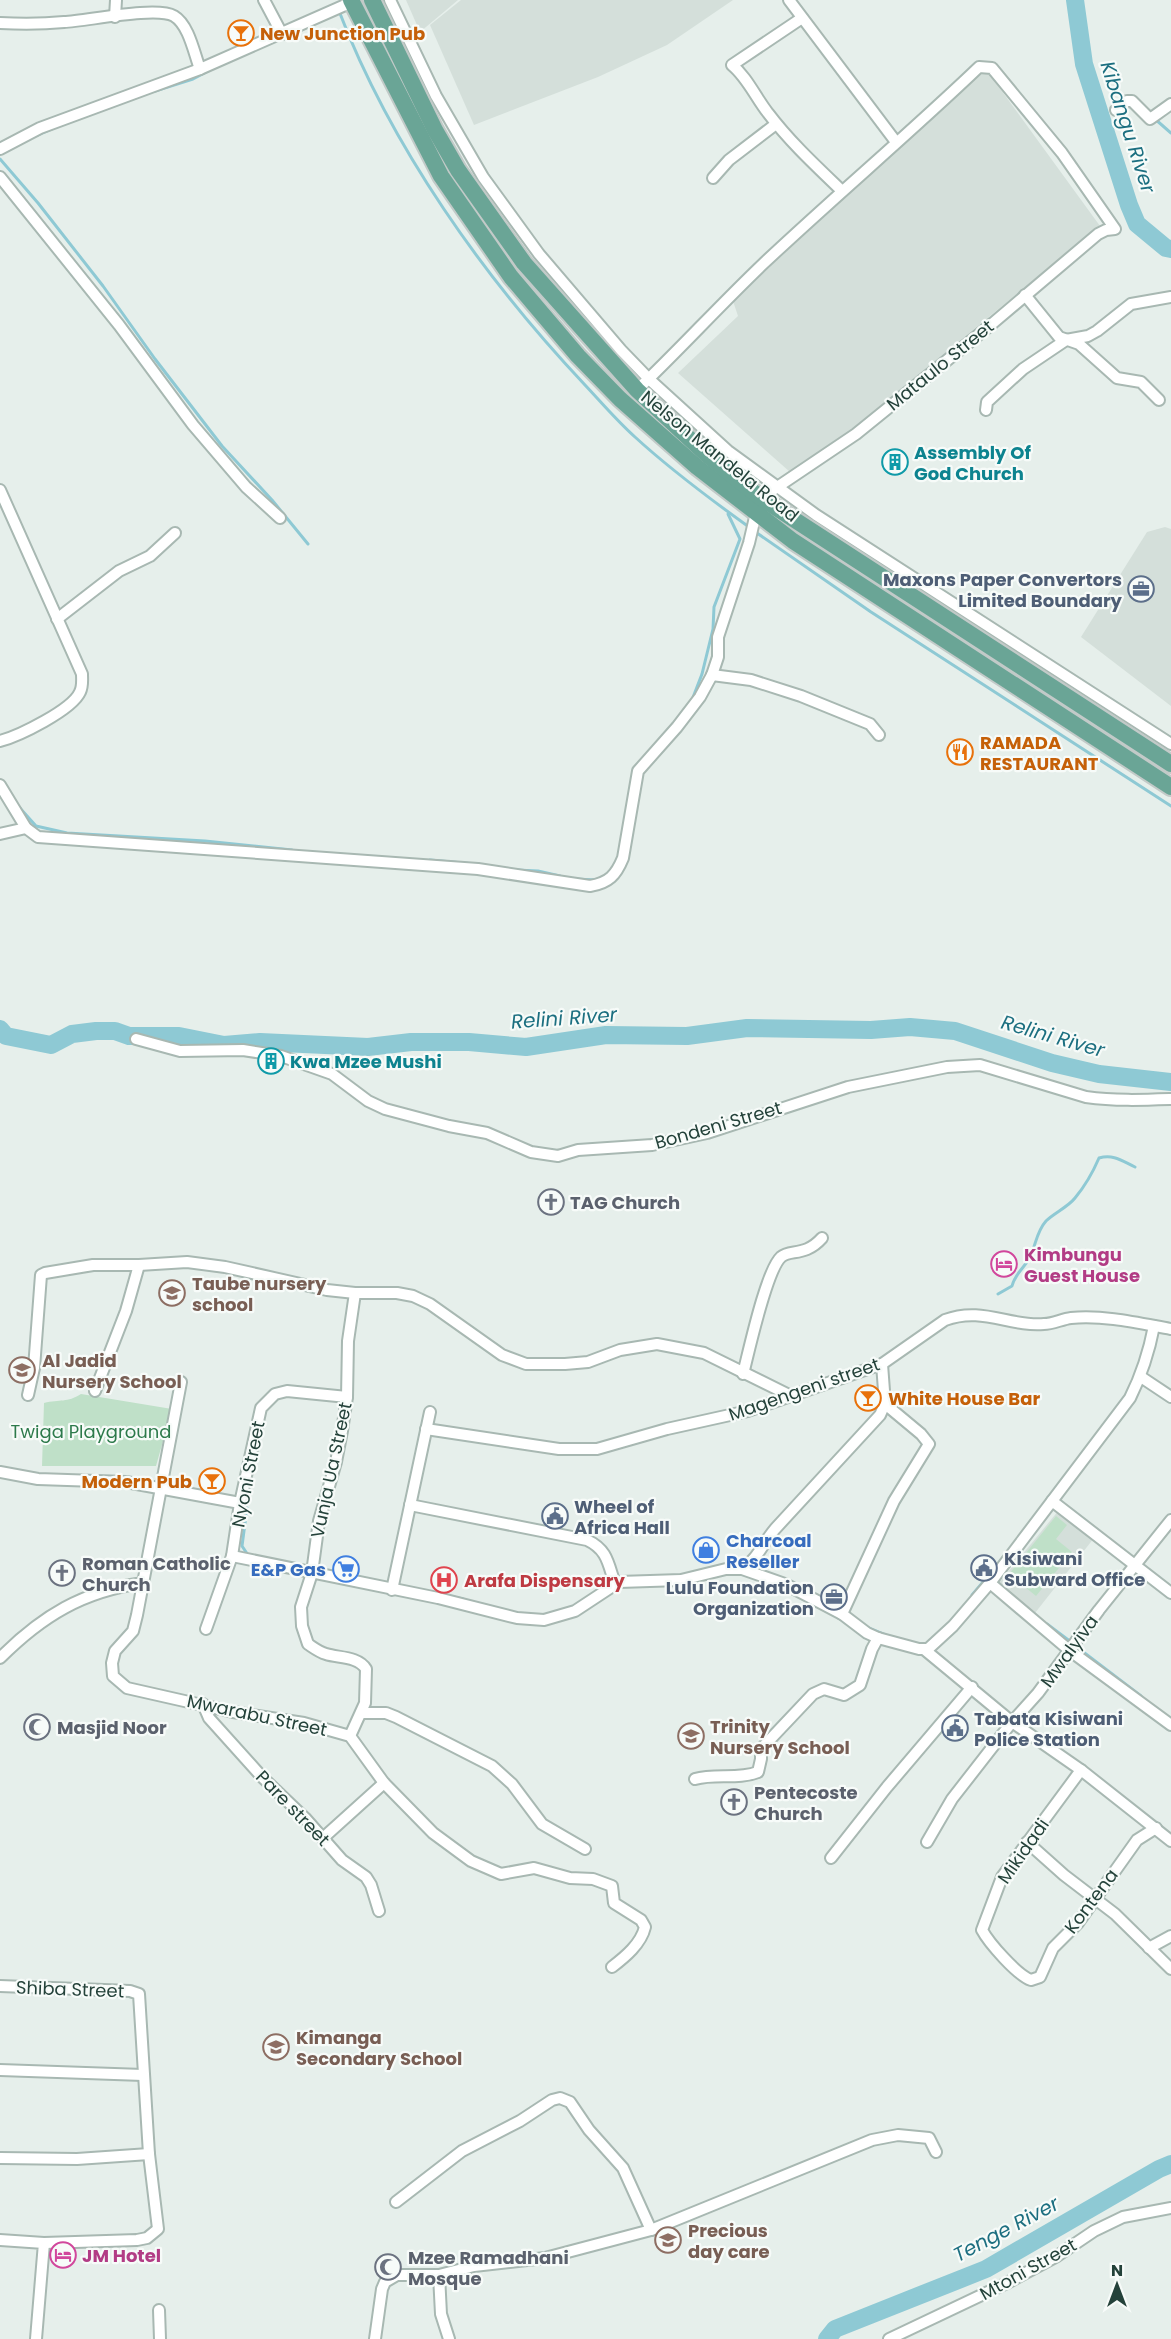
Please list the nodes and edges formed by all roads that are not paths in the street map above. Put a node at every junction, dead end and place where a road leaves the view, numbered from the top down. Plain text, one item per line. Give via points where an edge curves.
1 (116, 0) edge
2 (264, 0) edge
3 (372, 0) edge
4 (390, 0) edge
5 (789, 0) edge
6 (352, 1) edge
7 (115, 16) junction
8 (802, 18) junction
9 (0, 23) edge
10 (282, 33) junction
11 (200, 69) junction
12 (1171, 104) edge
13 (1116, 110) dead end
14 (776, 124) junction
15 (896, 142) junction
16 (0, 149) edge
17 (0, 177) edge
18 (713, 178) dead end
19 (842, 191) junction
20 (524, 263) junction
21 (511, 277) junction
22 (1025, 295) junction
23 (1171, 297) edge
24 (1065, 340) junction
25 (643, 385) junction
26 (1159, 400) dead end
27 (986, 410) dead end
28 (777, 487) junction
29 (0, 490) edge
30 (759, 506) junction
31 (280, 518) dead end
32 (175, 533) dead end
33 (57, 619) junction
34 (712, 675) junction
35 (879, 735) dead end
36 (0, 741) edge
37 (1171, 744) edge
38 (1171, 764) edge
39 (0, 785) edge
40 (1171, 788) edge
41 (26, 828) junction
42 (0, 834) edge
43 (135, 1039) dead end
44 (1171, 1099) edge
45 (822, 1238) dead end
46 (138, 1265) junction
47 (356, 1293) junction
48 (1154, 1326) junction
49 (1171, 1329) edge
50 (882, 1364) junction
51 (743, 1374) junction
52 (1140, 1377) junction
53 (181, 1382) dead end
54 (95, 1391) dead end
55 (28, 1395) dead end
56 (791, 1396) junction
57 (347, 1397) junction
58 (1171, 1397) edge
59 (885, 1404) junction
60 (430, 1412) dead end
61 (426, 1429) junction
62 (0, 1472) edge
63 (161, 1489) junction
64 (1052, 1501) junction
65 (240, 1503) junction
66 (410, 1505) junction
67 (1171, 1520) edge
68 (232, 1556) junction
69 (1134, 1565) junction
70 (742, 1569) junction
71 (312, 1573) junction
72 (142, 1583) junction
73 (990, 1583) junction
74 (615, 1584) junction
75 (392, 1590) junction
76 (1171, 1593) edge
77 (842, 1614) junction
78 (206, 1629) dead end
79 (878, 1638) junction
80 (925, 1650) junction
81 (1069, 1650) junction
82 (0, 1658) edge
83 (972, 1688) junction
84 (203, 1704) junction
85 (361, 1713) junction
86 (1012, 1722) junction
87 (1171, 1725) edge
88 (350, 1737) junction
89 (1081, 1770) junction
90 (695, 1779) dead end
91 (384, 1783) junction
92 (1156, 1828) junction
93 (323, 1838) junction
94 (1171, 1841) edge
95 (927, 1842) dead end
96 (1027, 1842) junction
97 (585, 1849) dead end
98 (831, 1858) dead end
99 (1095, 1898) junction
100 (379, 1911) dead end
101 (1171, 1936) edge
102 (1149, 1948) junction
103 (612, 1967) dead end
104 (1171, 1969) edge
105 (1034, 1980) joint
106 (0, 1986) edge
107 (0, 2070) edge
108 (143, 2075) junction
109 (936, 2152) dead end
110 (149, 2154) junction
111 (0, 2158) edge
112 (396, 2202) dead end
113 (1171, 2208) edge
114 (651, 2230) junction
115 (0, 2240) edge
116 (44, 2243) junction
117 (439, 2275) junction
118 (159, 2310) dead end
119 (36, 2339) edge
120 (160, 2339) edge
121 (375, 2339) edge
122 (449, 2339) edge
123 (889, 2339) edge

1 - 7 street
2 - 10 street
3 - 20 main road, Nelson Mandela Road via 435,130
4 - 25 street via 436,96 483,177 535,248 621,350
5 - 8 street
6 - 10 street
6 - 21 main road, Nelson Mandela Road via 441,176
7 - 9 street
7 - 11 street via 159,13 174,17 184,28
8 - 14 street via 732,65
8 - 15 street
10 - 11 street
11 - 16 street via 40,128
12 - 13 street via 1150,119 1132,101
14 - 18 street via 729,160
14 - 19 street
15 - 19 street
15 - 22 street, Mataulo Street via 979,67 990,67 1062,153 1115,229 1098,234
17 - 31 street via 119,325 193,426 246,487
19 - 25 street
20 - 21 main road
20 - 25 main road, Nelson Mandela Road
21 - 30 main road, Nelson Mandela Road via 620,399 692,463
22 - 24 street via 1054,333
22 - 28 street, Mataulo Street via 856,434
23 - 24 street via 1131,304 1088,336
24 - 26 street via 1079,344 1117,378 1140,382
24 - 27 street via 1023,369 987,402
25 - 28 street
25 - 30 main road, Nelson Mandela Road
28 - 30 street, Mataulo Street
28 - 37 street via 888,563
29 - 33 street
30 - 34 street via 718,637 718,657
30 - 38 main road, Nelson Mandela Road
30 - 40 main road, Nelson Mandela Road via 793,542
32 - 33 street via 150,556 119,571
33 - 36 street via 82,674 80,692 24,733
34 - 35 street via 751,680 801,696 870,724
34 - 41 street via 677,727 638,771 623,858 618,870 604,884 590,886 478,869 38,837
39 - 41 street
41 - 42 street
43 - 44 street, Bondeni Street via 180,1051 243,1050 281,1056 332,1074 385,1109 486,1133 531,1152 558,1156 578,1150 652,1145 707,1132 848,1087 947,1067 980,1065 1086,1097 1119,1101
45 - 51 street via 808,1250 779,1259 763,1298
46 - 47 street via 203,1263
46 - 54 street via 126,1311
46 - 55 street via 93,1265 41,1275 34,1368
47 - 51 street via 412,1296 445,1314 502,1355 526,1364 588,1362 620,1350 657,1344 704,1353
47 - 57 street, Vunja Ua Street via 348,1341
48 - 49 street, Magengeni street
48 - 50 street, Magengeni street via 1103,1317 1045,1324 961,1315 945,1320
48 - 52 street
50 - 56 street, Magengeni street
50 - 59 street
51 - 56 street
52 - 58 street
52 - 64 street via 1130,1398
53 - 63 street, Mwarabu Street
56 - 61 street, Magengeni street via 748,1412 582,1450
57 - 65 street, Nyoni Street via 286,1391 267,1401 261,1408
57 - 71 street, Vunja Ua Street via 336,1462 319,1521
59 - 70 street via 877,1419
59 - 77 street via 929,1444 894,1501
60 - 61 street
61 - 66 street
62 - 63 street via 38,1479 126,1482
63 - 65 street
63 - 72 street, Mwarabu Street
64 - 69 street
64 - 73 street
65 - 68 street, Nyoni Street
66 - 74 street via 587,1540 604,1552
66 - 75 street
67 - 69 street, Mwalyiva
68 - 71 street
68 - 78 street, Nyoni Street
69 - 76 street
69 - 81 street, Mwalyiva
70 - 74 street via 681,1580 630,1580
70 - 77 street via 785,1584
71 - 75 street
71 - 85 street, Vunja Ua Street via 302,1607 302,1626 309,1644 326,1654 363,1664 366,1689
72 - 82 street via 83,1597 43,1621
72 - 84 street, Mwarabu Street via 133,1631 113,1657 113,1676 127,1688
73 - 80 street via 947,1633
73 - 81 street
74 - 75 street via 575,1611 544,1620 517,1618
77 - 79 street
79 - 80 street
79 - 90 street via 860,1685 844,1695 824,1689 813,1694 761,1749 758,1772
80 - 83 street
81 - 86 street, Mwalyiva
81 - 87 street
83 - 86 street
83 - 98 street
84 - 88 street, Mwarabu Street via 304,1723
84 - 93 street, Pare street via 222,1733
85 - 88 street
85 - 97 street via 386,1713 482,1760 512,1784 542,1824
86 - 89 street
86 - 95 street, Mwalyiva via 952,1799
88 - 91 street, Mwarabu Street
89 - 92 street
89 - 96 street, Mikidadi
91 - 93 street
91 - 103 street, Mwarabu Street via 433,1833 471,1861 501,1874 534,1868 570,1878 589,1878 613,1887 614,1903 641,1920 645,1929 633,1948
92 - 94 street
92 - 99 street, Kontena via 1137,1840
93 - 100 street, Pare street via 342,1860 369,1880
96 - 99 street
96 - 105 street, Mikidadi via 997,1886 982,1930 1017,1973
99 - 102 street
99 - 105 street, Kontena via 1078,1923 1053,1948 1042,1974
101 - 102 street
102 - 104 street
106 - 108 street, Shiba Street via 130,1991 138,1995
107 - 108 street
108 - 110 street
109 - 114 street via 929,2138 890,2135
110 - 111 street via 77,2159
110 - 116 street via 158,2229 154,2233 126,2241
112 - 114 street via 462,2151 560,2098 570,2102 623,2168
113 - 123 street, Mtoni Street via 1123,2217 1007,2283
114 - 117 street via 570,2253 474,2266
115 - 116 street
116 - 119 street
117 - 121 street via 397,2275 386,2282
117 - 122 street via 441,2314
118 - 120 street

